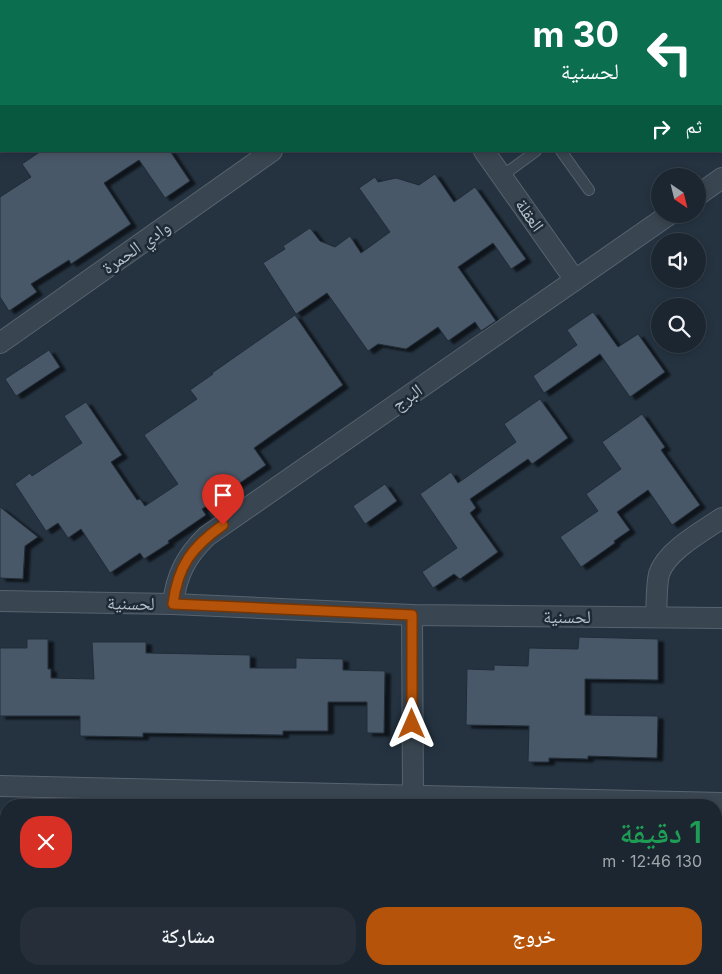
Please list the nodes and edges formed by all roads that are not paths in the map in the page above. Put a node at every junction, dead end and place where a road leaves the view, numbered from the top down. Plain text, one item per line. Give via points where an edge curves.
1 (271, 152) edge
2 (485, 152) edge
3 (535, 152) edge
4 (562, 152) edge
5 (502, 176) junction
6 (722, 178) edge
7 (706, 189) edge
8 (589, 190) dead end
9 (657, 223) edge
10 (576, 280) junction
11 (0, 342) edge
12 (722, 518) edge
13 (0, 601) edge
14 (173, 604) junction
15 (412, 615) junction
16 (656, 617) junction
17 (722, 618) edge
18 (0, 786) edge
19 (413, 796) junction
20 (545, 799) edge

1 - 11 street, وادي الحمرة
2 - 5 street, العقلة
3 - 5 lane
4 - 8 lane
5 - 10 street, العقلة
6 - 7 street
9 - 10 street, البرج
10 - 14 street, البرج via 207,536 186,559 179,574
12 - 16 street via 664,564 659,579
13 - 14 street, لحسنية
14 - 15 street, لحسنية
15 - 16 street, لحسنية
15 - 19 street
16 - 17 street, لحسنية
18 - 19 street
19 - 20 street

